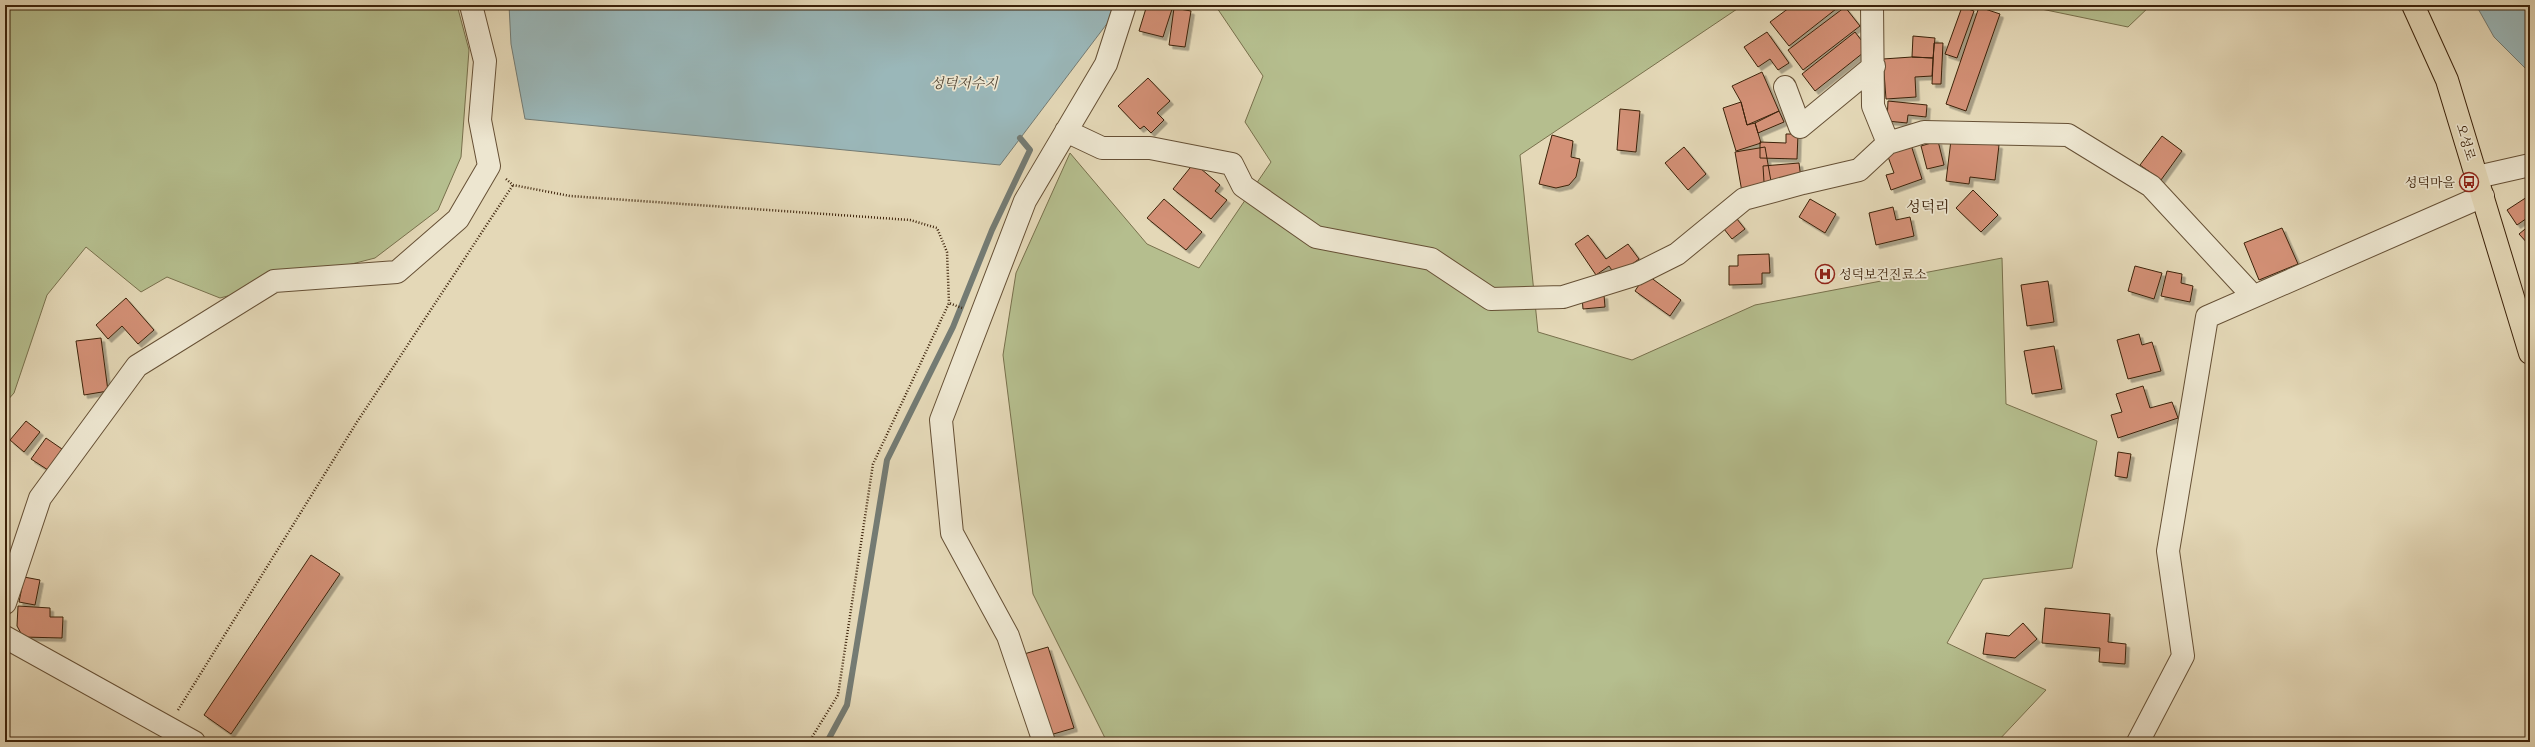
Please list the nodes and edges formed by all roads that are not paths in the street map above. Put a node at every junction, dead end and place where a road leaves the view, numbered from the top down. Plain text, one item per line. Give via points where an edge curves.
1 (471, 5) edge
2 (1125, 5) edge
3 (1872, 5) edge
4 (2413, 5) edge
5 (1874, 66) junction
6 (1785, 87) dead end
7 (1066, 131) junction
8 (1888, 143) junction
9 (2530, 165) edge
10 (2480, 186) junction
11 (2254, 296) junction
12 (2530, 353) edge
13 (5, 603) edge
14 (5, 637) edge
15 (194, 742) edge
16 (1044, 742) edge
17 (2138, 742) edge

1 - 13 street via 485,61 480,120 489,166 458,219 397,272 274,281 137,366 40,498
2 - 7 street via 1106,64
3 - 5 street
4 - 10 main road, 오성로 via 2447,80
5 - 6 street via 1800,127
5 - 8 street via 1873,106
7 - 8 street via 1102,148 1150,148 1232,164 1243,186 1316,237 1431,259 1491,299 1563,296 1637,274 1677,254 1744,199 1803,182 1859,170
7 - 16 street via 1025,201 941,420 952,533 1008,636
8 - 11 street via 1924,132 2068,135 2151,186
9 - 10 street
10 - 11 street
10 - 12 main road, 오성로
11 - 17 street via 2207,317 2168,551 2183,656
14 - 15 street

